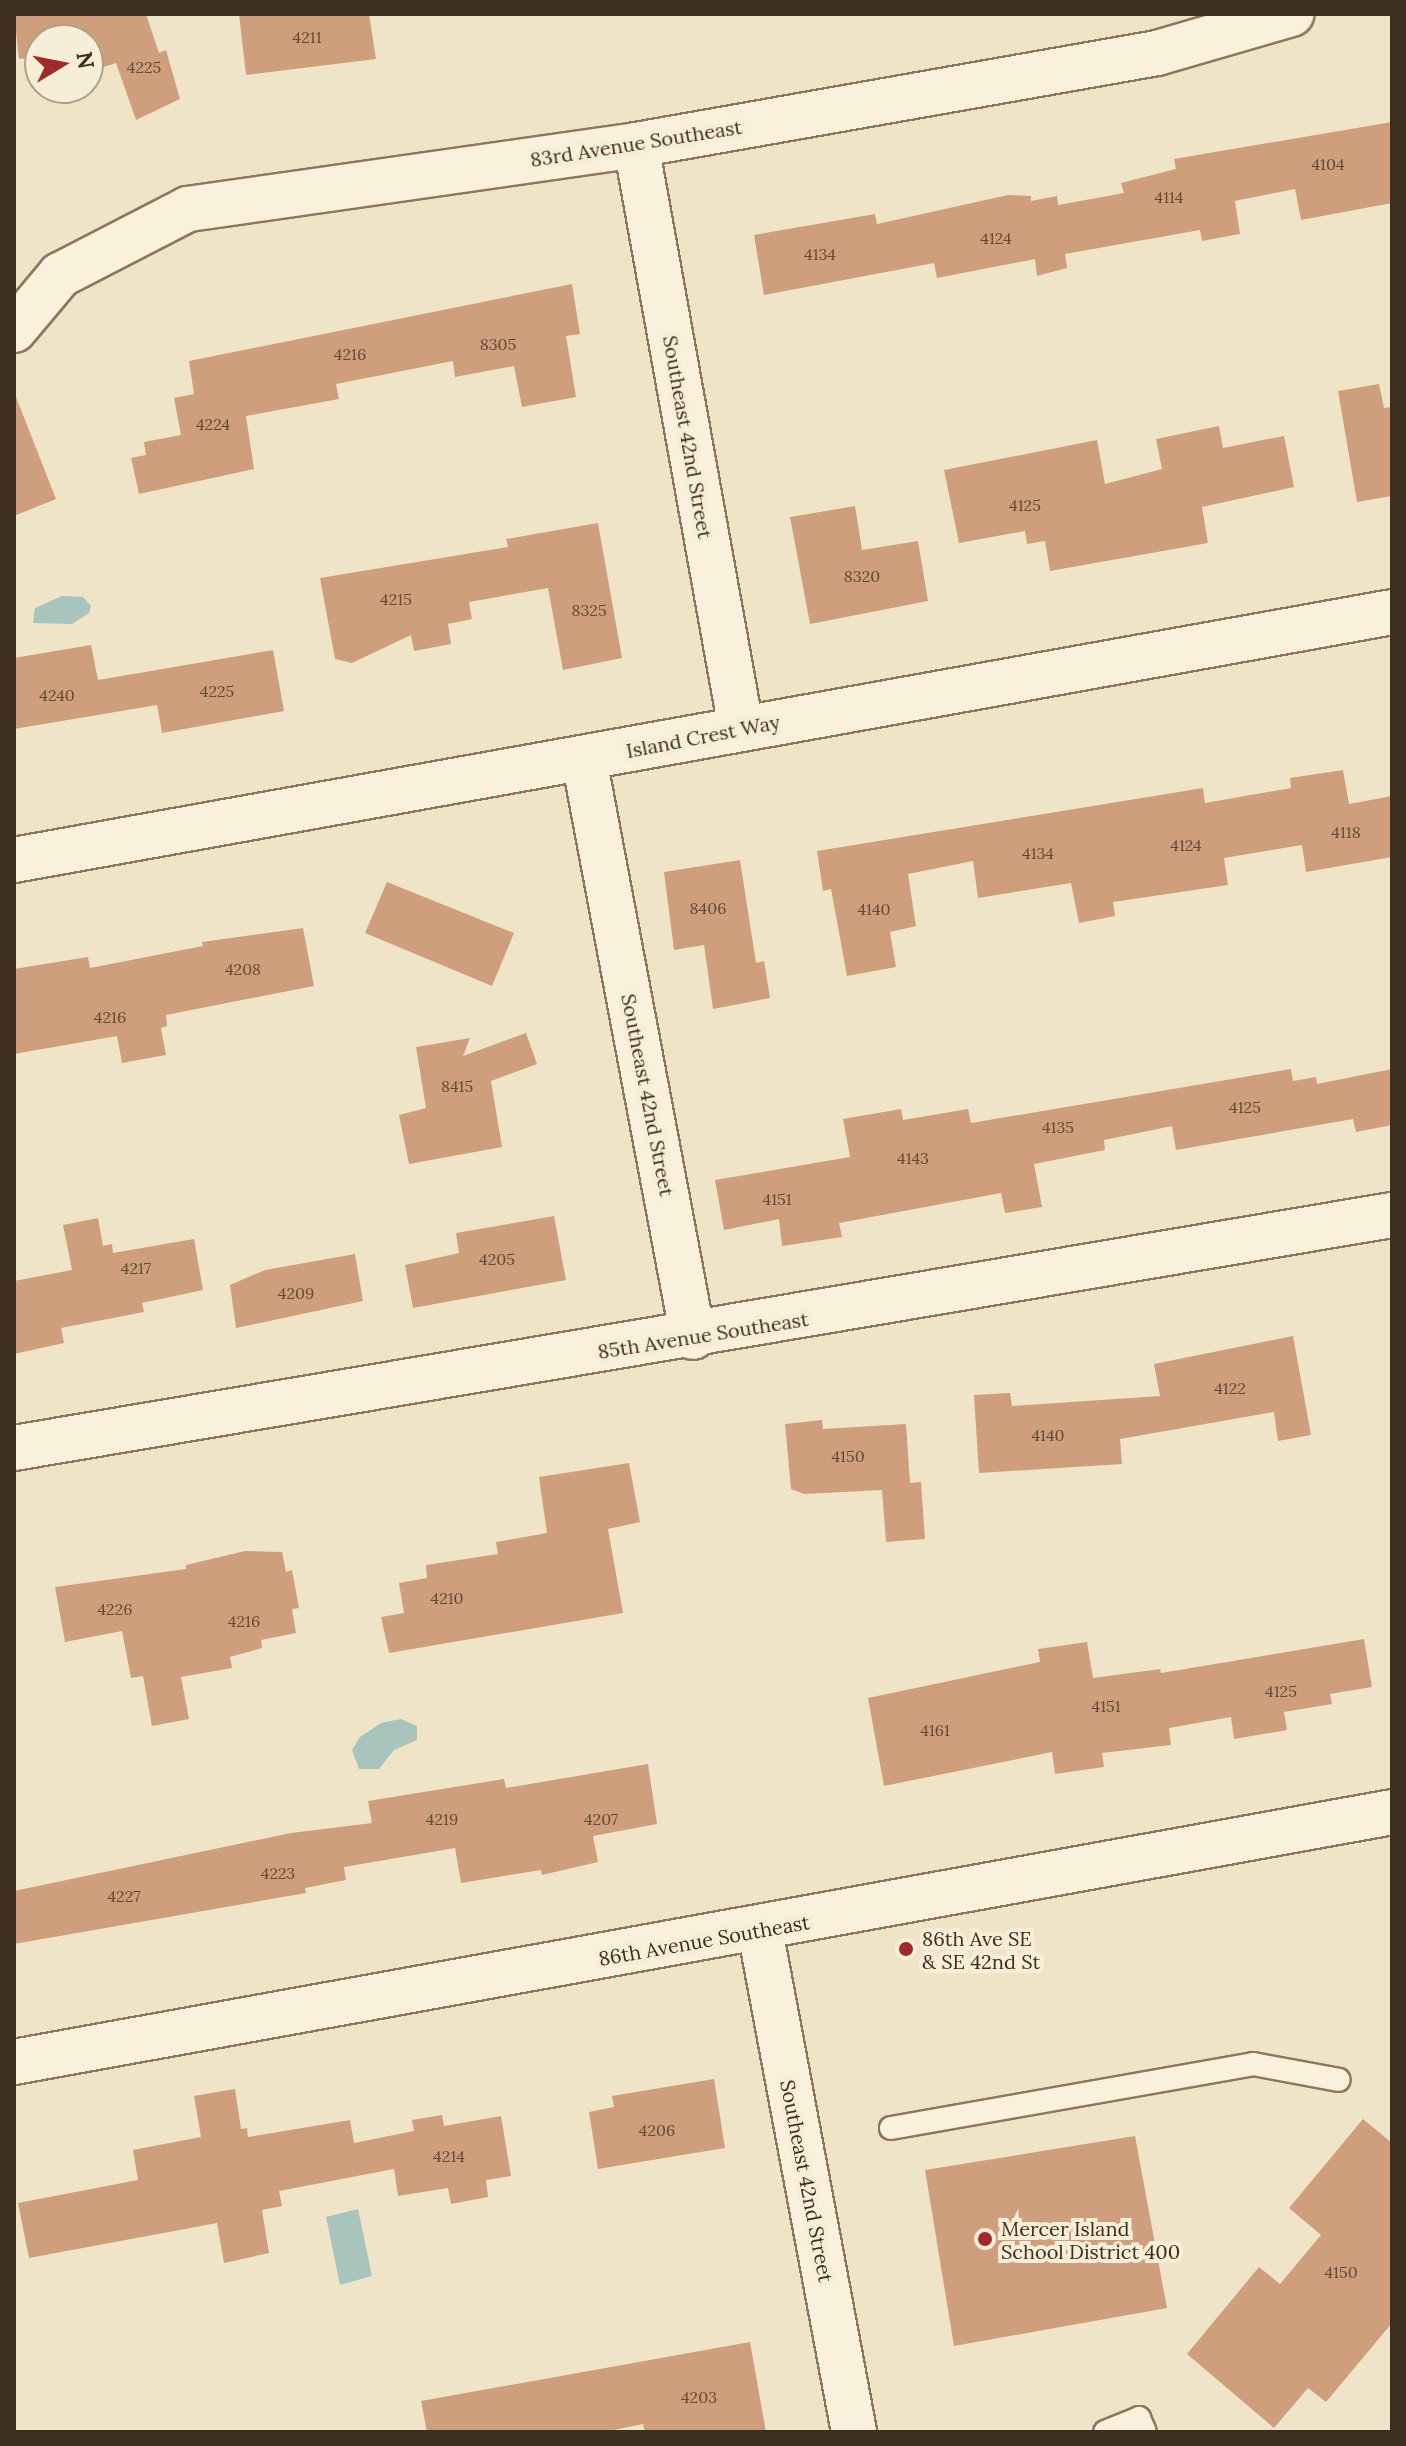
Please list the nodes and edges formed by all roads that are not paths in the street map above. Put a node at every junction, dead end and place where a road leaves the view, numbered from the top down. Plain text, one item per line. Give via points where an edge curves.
1 (1291, 14) edge
2 (1200, 28) edge
3 (636, 145) junction
4 (14, 330) edge
5 (1392, 612) edge
6 (741, 728) junction
7 (584, 759) junction
8 (14, 860) edge
9 (1392, 1215) edge
10 (693, 1337) junction
11 (14, 1448) edge
12 (1392, 1812) edge
13 (760, 1930) junction
14 (14, 2062) edge
15 (1339, 2080) dead end
16 (891, 2128) dead end
17 (854, 2432) edge
18 (1105, 2432) edge
19 (1145, 2432) edge

1 - 2 street, 83rd Avenue Southeast
2 - 3 street, 83rd Avenue Southeast
3 - 4 street, 83rd Avenue Southeast via 188,209 60,275
3 - 6 street, Southeast 42nd Street
5 - 6 street, Island Crest Way
6 - 7 street, Island Crest Way
7 - 8 street, Island Crest Way
7 - 10 street, Southeast 42nd Street
9 - 10 street, 85th Avenue Southeast
10 - 11 street, 85th Avenue Southeast
12 - 13 street, 86th Avenue Southeast
13 - 14 street, 86th Avenue Southeast
13 - 17 street, Southeast 42nd Street
15 - 16 lane via 1253,2064
18 - 19 lane via 1139,2418

